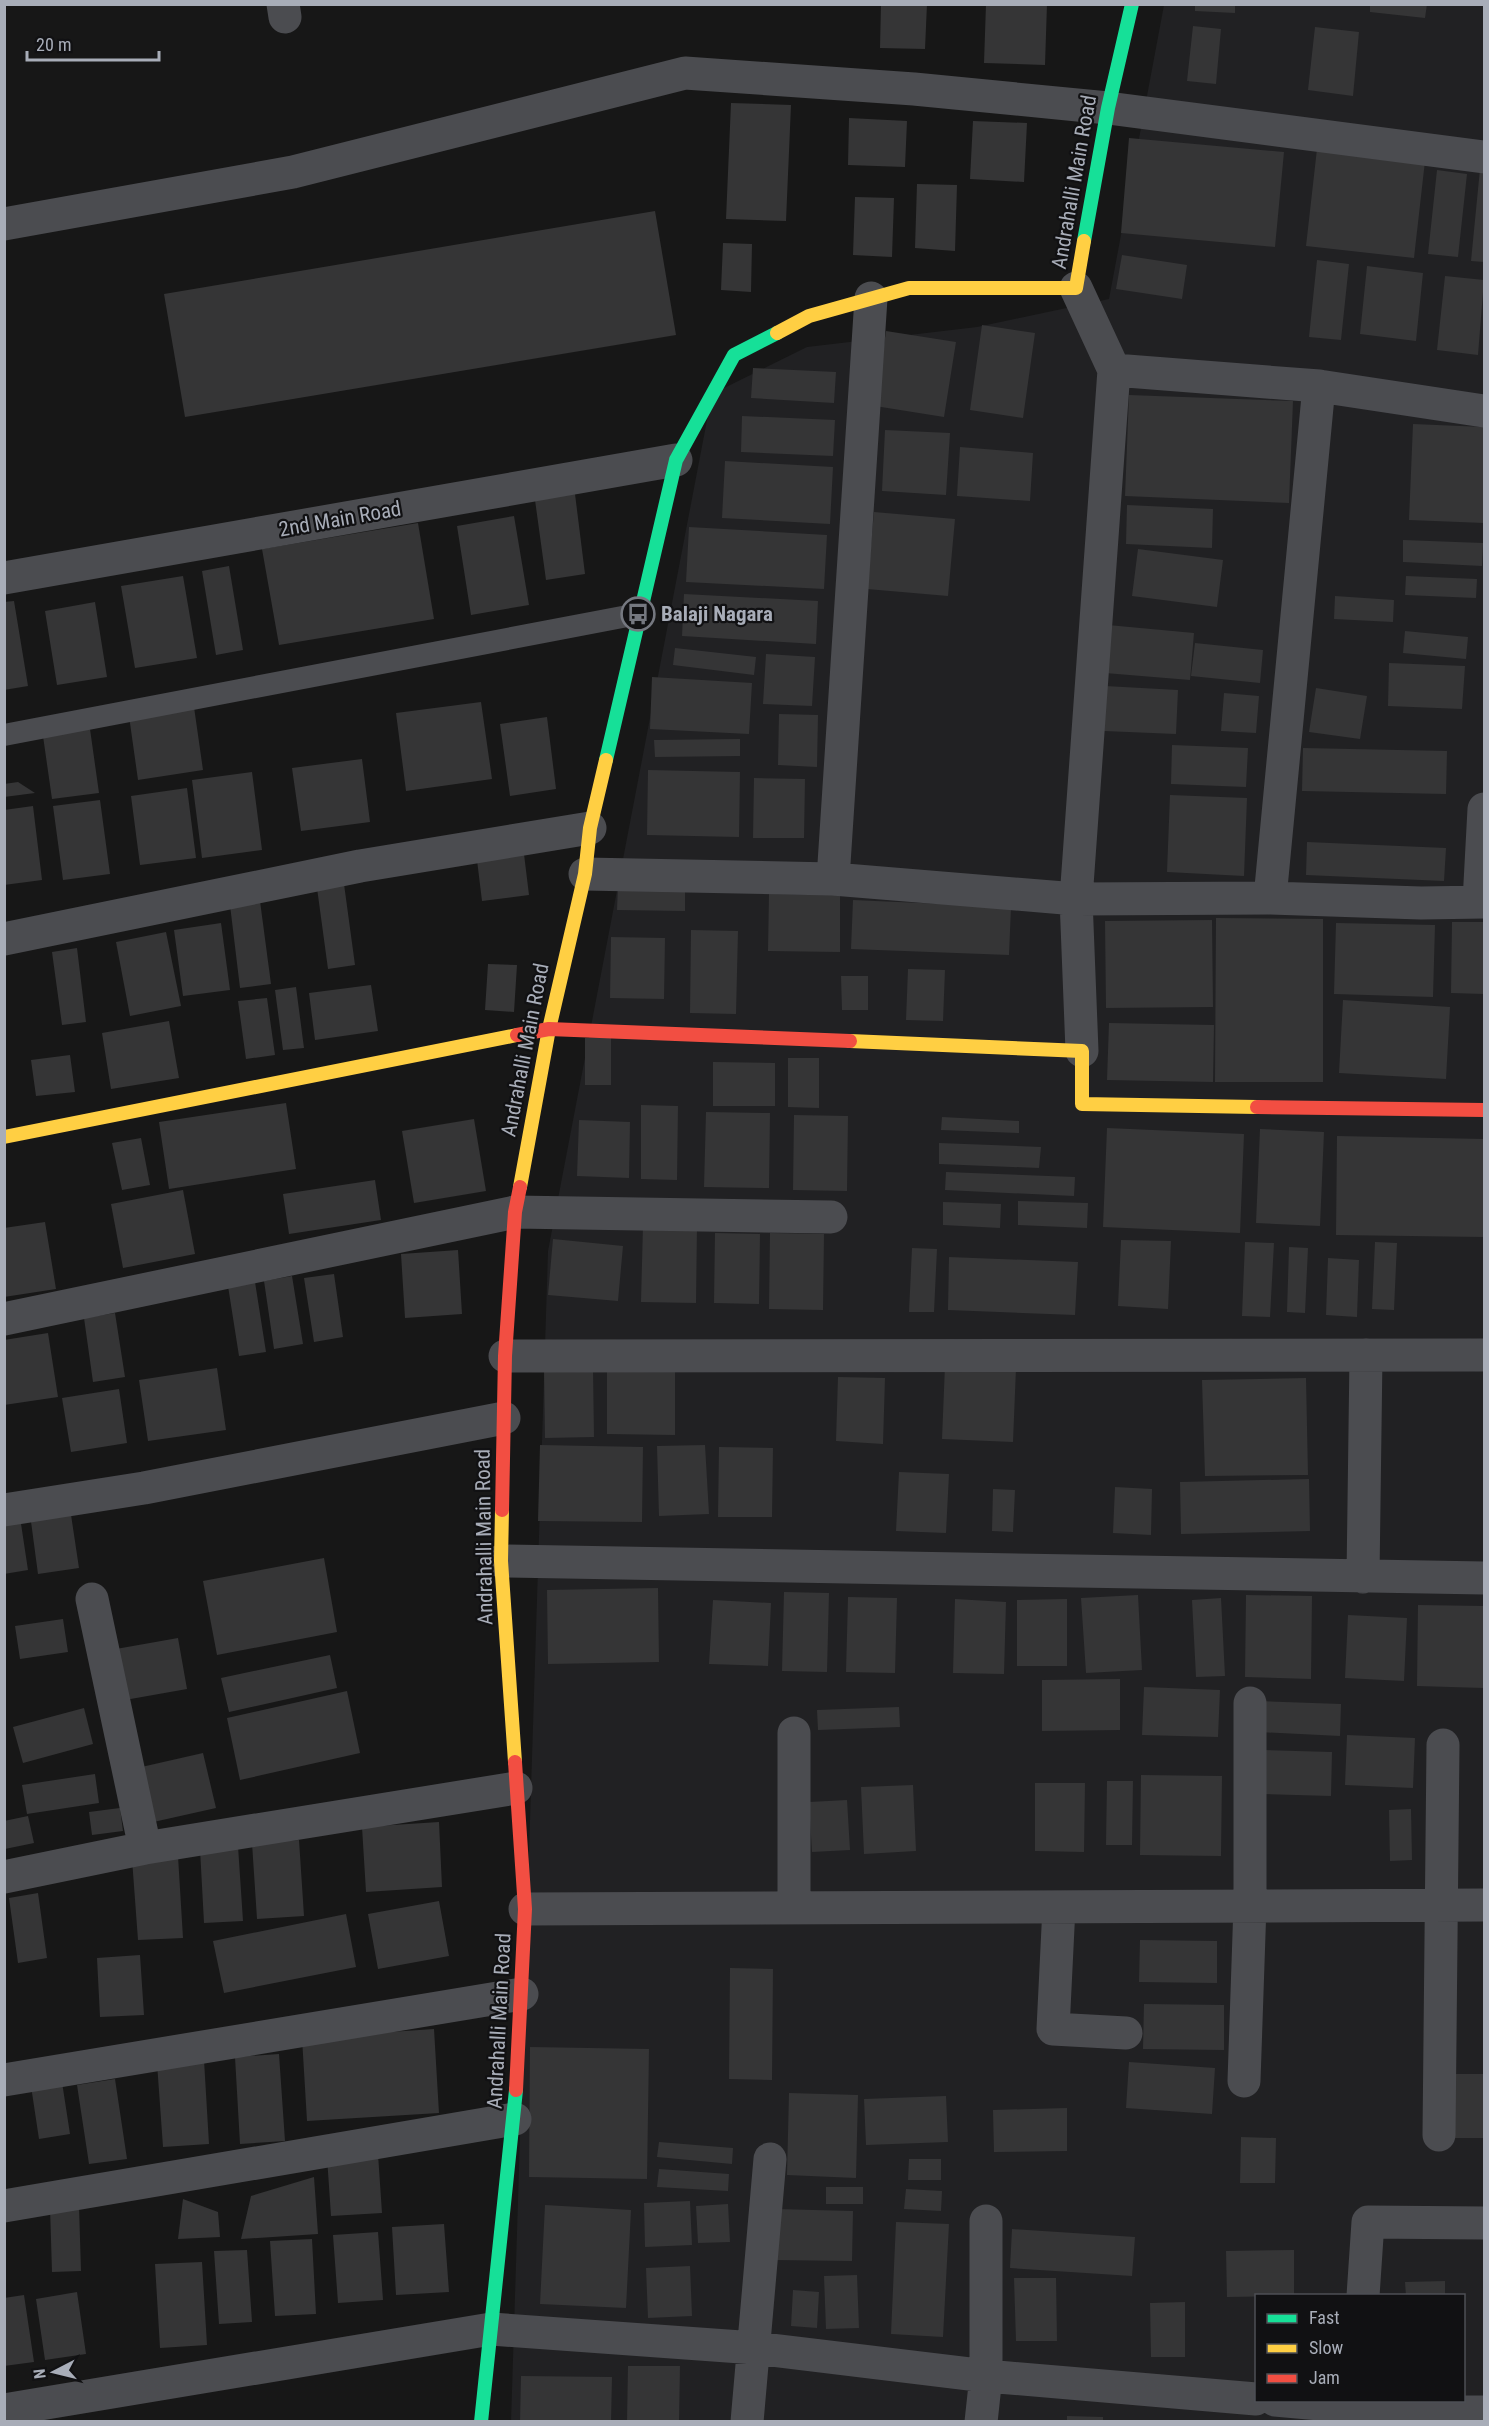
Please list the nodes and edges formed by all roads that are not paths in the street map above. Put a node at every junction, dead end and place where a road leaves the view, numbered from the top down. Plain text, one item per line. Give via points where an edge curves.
1 (1132, 4) edge
2 (1108, 108) junction
3 (1485, 157) edge
4 (4, 224) edge
5 (1076, 288) junction
6 (871, 298) junction
7 (1114, 370) junction
8 (1319, 386) junction
9 (1485, 411) edge
10 (676, 460) junction
11 (4, 578) edge
12 (638, 614) junction
13 (4, 735) edge
14 (1485, 809) edge
15 (591, 828) junction
16 (585, 874) junction
17 (833, 879) junction
18 (1076, 898) junction
19 (1270, 898) junction
20 (1482, 902) edge
21 (4, 939) edge
22 (549, 1029) junction
23 (1082, 1051) junction
24 (1485, 1110) edge
25 (4, 1137) edge
26 (515, 1212) junction
27 (831, 1217) dead end
28 (4, 1319) edge
29 (1366, 1355) junction
30 (1485, 1355) edge
31 (505, 1356) junction
32 (504, 1418) junction
33 (4, 1510) edge
34 (501, 1561) junction
35 (1363, 1578) junction
36 (1485, 1578) edge
37 (92, 1599) dead end
38 (1250, 1703) dead end
39 (794, 1733) dead end
40 (1443, 1744) dead end
41 (516, 1788) junction
42 (145, 1848) junction
43 (4, 1877) edge
44 (1250, 1905) junction
45 (1485, 1905) edge
46 (1059, 1906) junction
47 (1443, 1906) junction
48 (794, 1907) junction
49 (525, 1909) junction
50 (522, 1994) junction
51 (1126, 2033) dead end
52 (4, 2080) edge
53 (1244, 2081) dead end
54 (515, 2119) junction
55 (1439, 2135) dead end
56 (770, 2159) dead end
57 (4, 2206) edge
58 (986, 2221) dead end
59 (1485, 2223) edge
60 (1363, 2294) edge
61 (491, 2329) junction
62 (755, 2348) junction
63 (986, 2376) junction
64 (1255, 2399) edge
65 (1293, 2402) edge
66 (4, 2410) edge
67 (1366, 2410) edge
68 (1485, 2412) edge
69 (481, 2421) edge
70 (747, 2421) edge
71 (981, 2421) edge

1 - 2 street, Andrahalli Main Road
2 - 3 street
2 - 4 street via 685,73 293,172
2 - 5 street, Andrahalli Main Road
5 - 6 street, Andrahalli Main Road via 909,288
5 - 7 street
6 - 10 street, Andrahalli Main Road via 809,316 734,355
6 - 17 street
7 - 8 street
7 - 18 street
8 - 9 street
8 - 19 street
10 - 11 street, 2nd Main Road
10 - 12 street, Andrahalli Main Road
12 - 13 lane
12 - 15 street, Andrahalli Main Road
14 - 20 street
15 - 16 street, Andrahalli Main Road
15 - 21 street via 360,866
16 - 17 street
16 - 22 street, Andrahalli Main Road
17 - 18 street
18 - 19 street
18 - 23 street
19 - 20 street
22 - 23 street
22 - 25 street
22 - 26 street, Andrahalli Main Road
23 - 24 street via 1082,1104
26 - 27 street
26 - 28 street
26 - 31 street, Andrahalli Main Road
29 - 30 street
29 - 31 street
29 - 35 street
31 - 32 street, Andrahalli Main Road
32 - 33 street via 144,1488
32 - 34 street, Andrahalli Main Road
34 - 35 street
34 - 41 street, Andrahalli Main Road
35 - 36 street
37 - 42 street
38 - 44 street
39 - 48 street
40 - 47 street
41 - 42 street
41 - 49 street, Andrahalli Main Road
42 - 43 street
44 - 46 street
44 - 47 street
44 - 53 street
45 - 47 street
46 - 48 street
46 - 51 street via 1053,2029
47 - 55 street
48 - 49 street
49 - 50 street, Andrahalli Main Road
50 - 52 street
50 - 54 street, Andrahalli Main Road
54 - 57 street
54 - 61 street, Andrahalli Main Road
56 - 62 street
58 - 63 street
59 - 60 street via 1368,2222
61 - 62 street
61 - 66 street
61 - 69 street, Andrahalli Main Road
62 - 63 street
62 - 70 street
63 - 64 street
63 - 71 street
65 - 67 street
67 - 68 street

